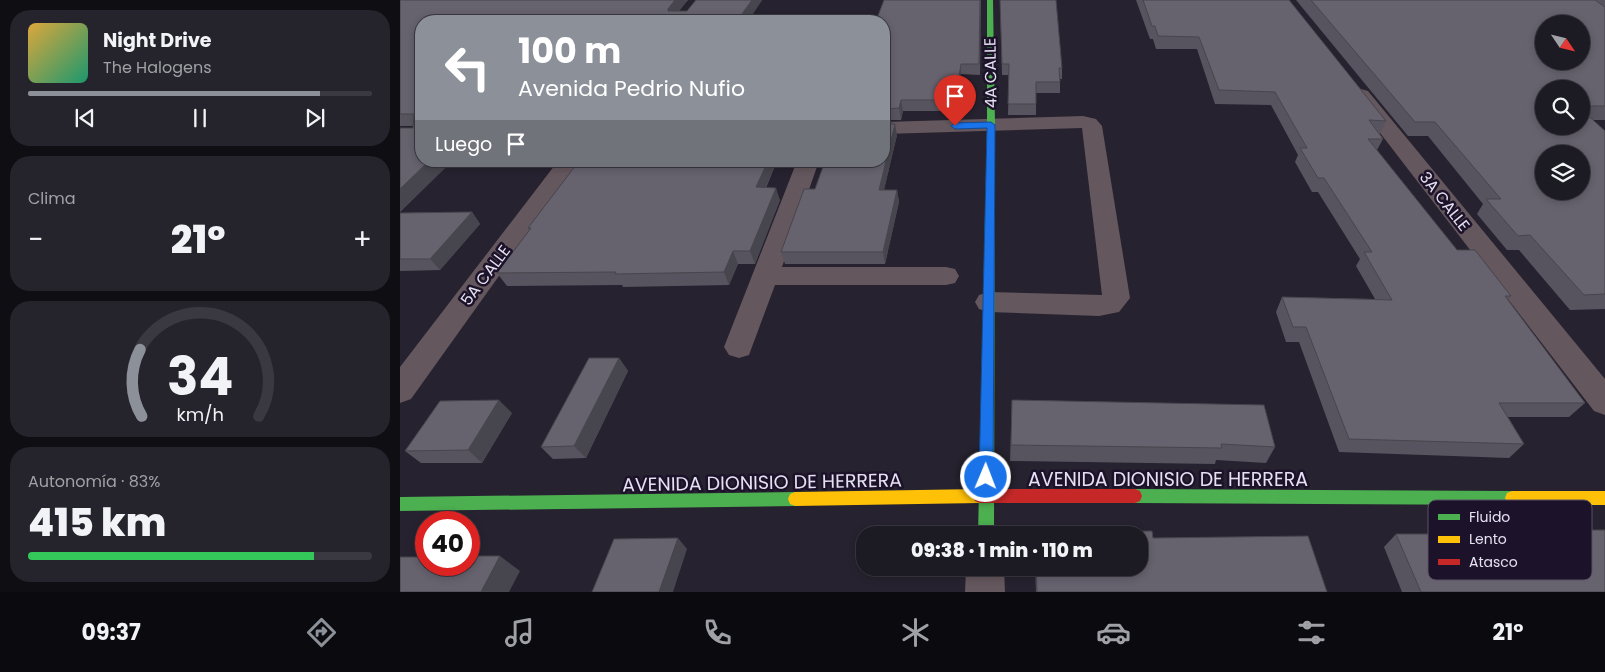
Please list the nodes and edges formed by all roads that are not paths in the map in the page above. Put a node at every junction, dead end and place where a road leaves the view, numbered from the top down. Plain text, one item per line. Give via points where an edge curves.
1 (990, 0) edge
2 (1347, 77) edge
3 (991, 125) junction
4 (890, 128) edge
5 (566, 167) edge
6 (806, 167) edge
7 (765, 276) junction
8 (946, 276) dead end
9 (989, 302) junction
10 (739, 347) dead end
11 (400, 390) edge
12 (1605, 402) edge
13 (986, 496) junction
14 (1605, 498) edge
15 (400, 504) edge
16 (986, 526) edge
17 (985, 576) edge
18 (985, 592) edge

1 - 3 street, 4A CALLE
2 - 12 street, 3A CALLE
3 - 4 street
3 - 9 street, 4A CALLE
3 - 9 street via 1083,122 1092,126 1116,298 1108,305 1099,306
5 - 11 street, 5A CALLE
6 - 7 street
7 - 8 street
7 - 10 street
9 - 13 street, 4A CALLE
13 - 14 street, AVENIDA DIONISIO DE HERRERA
13 - 15 street, AVENIDA DIONISIO DE HERRERA
13 - 16 street, 4A CALLE
17 - 18 street

